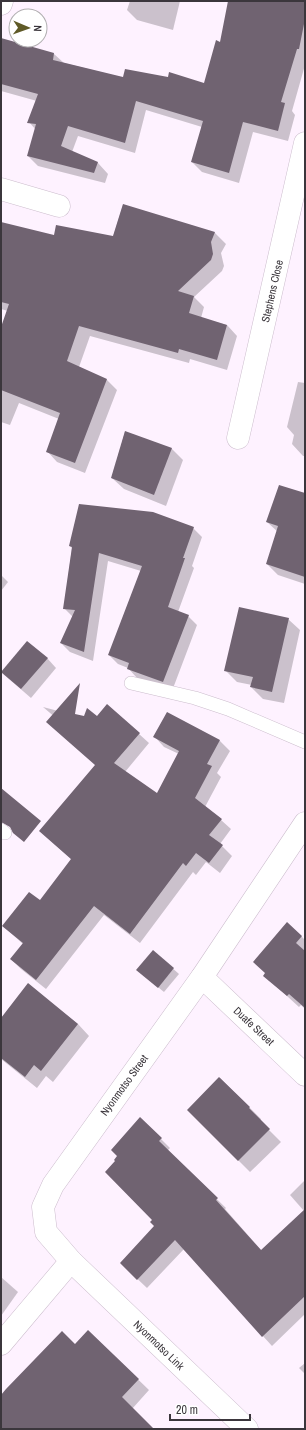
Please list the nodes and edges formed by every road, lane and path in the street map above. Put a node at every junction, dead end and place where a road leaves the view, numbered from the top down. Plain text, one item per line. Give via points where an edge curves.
1 (305, 143) edge
2 (1, 188) edge
3 (59, 206) dead end
4 (238, 438) dead end
5 (131, 683) dead end
6 (305, 742) edge
7 (305, 823) edge
8 (202, 977) junction
9 (305, 1075) edge
10 (71, 1261) junction
11 (1, 1344) edge
12 (247, 1429) edge

1 - 4 street, Stephens Close
2 - 3 street
5 - 6 lane via 228,708
7 - 8 street, Nyonmotso Street
8 - 9 street, Duafe Street
8 - 10 street, Nyonmotso Street via 52,1185 43,1207 46,1232
10 - 11 street
10 - 12 street, Nyonmotso Link

